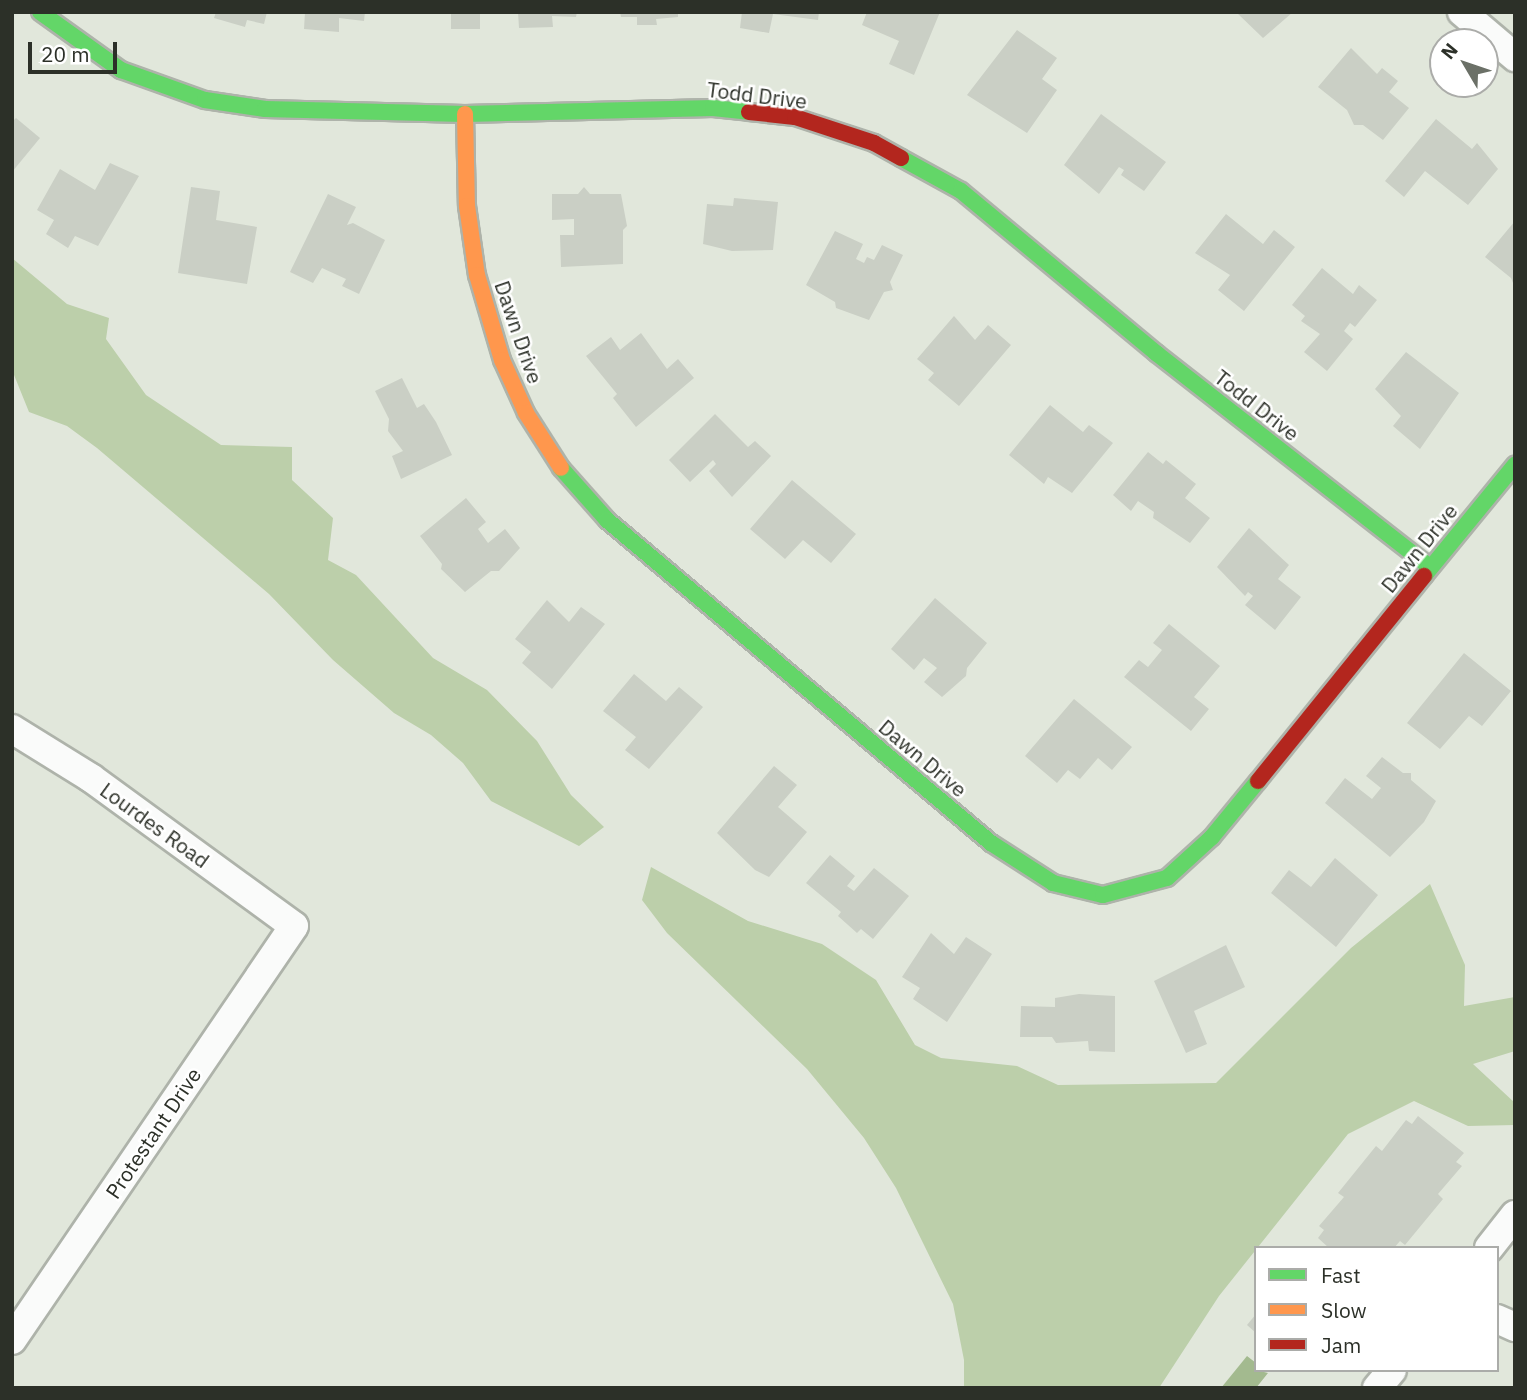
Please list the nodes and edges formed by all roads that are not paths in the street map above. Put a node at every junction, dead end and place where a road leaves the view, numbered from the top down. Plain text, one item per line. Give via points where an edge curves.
1 (40, 12) edge
2 (1462, 12) edge
3 (1515, 57) edge
4 (465, 114) junction
5 (1515, 465) edge
6 (1430, 567) junction
7 (12, 729) edge
8 (294, 926) joint
9 (1515, 1215) edge
10 (1491, 1246) edge
11 (1499, 1320) edge
12 (1515, 1327) edge
13 (12, 1340) edge
14 (1390, 1372) edge
15 (1377, 1388) edge

1 - 4 street, Todd Drive via 121,70 205,100 265,109
2 - 3 street
4 - 6 street, Todd Drive via 713,108 795,117 874,143 961,191 1156,353
4 - 6 street, Dawn Drive via 467,206 477,275 502,360 526,413 558,464 607,520 991,844 1053,883 1103,895 1167,878 1212,836
5 - 6 street, Dawn Drive
7 - 8 street, Lourdes Road via 91,778
8 - 13 street, Protestant Drive
9 - 10 street
11 - 12 street
14 - 15 street

